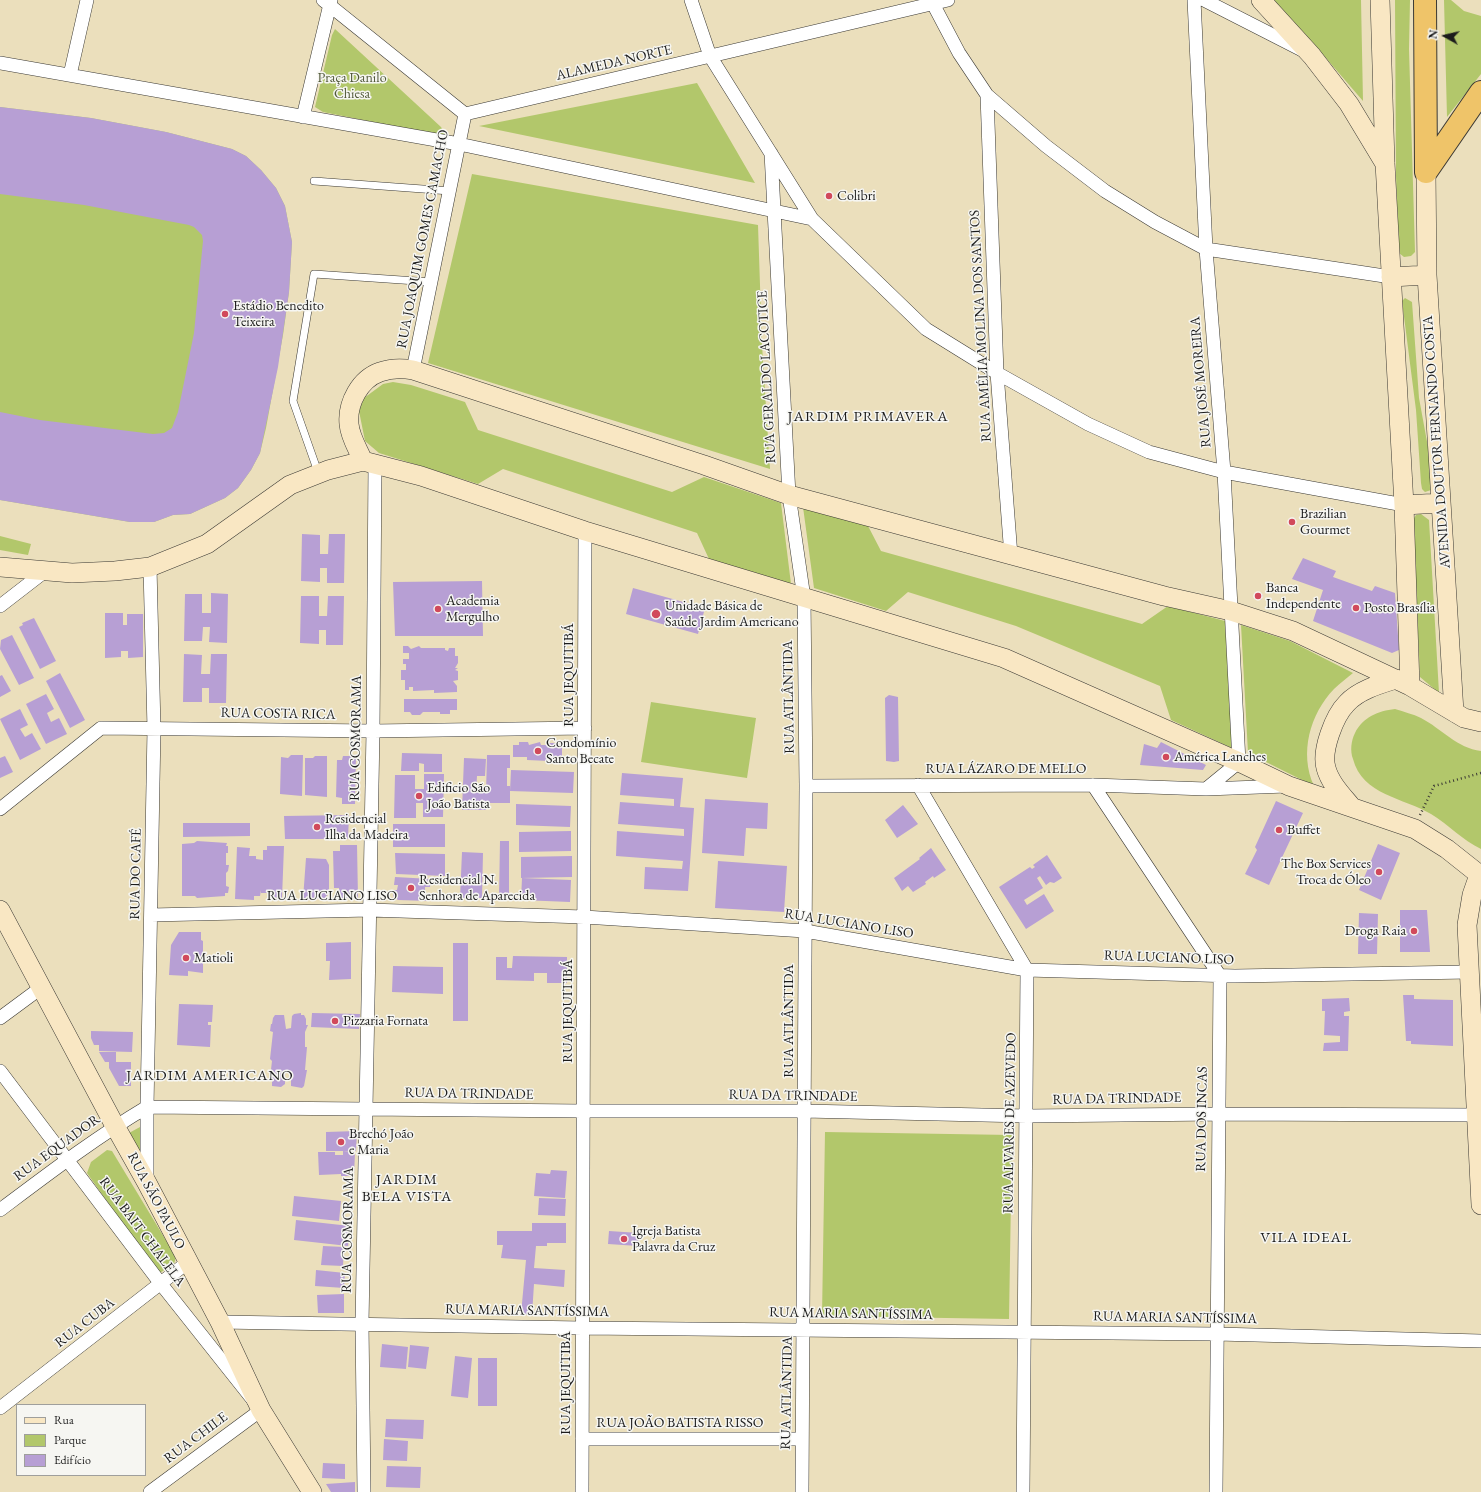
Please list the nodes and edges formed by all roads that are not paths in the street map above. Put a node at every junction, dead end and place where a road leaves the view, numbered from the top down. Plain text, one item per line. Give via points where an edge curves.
1 (87, 0) edge
2 (691, 0) edge
3 (948, 0) edge
4 (1194, 0) edge
5 (1204, 0) edge
6 (1261, 0) edge
7 (1380, 0) edge
8 (1425, 0) edge
9 (328, 2) edge
10 (932, 2) edge
11 (710, 56) junction
12 (1312, 56) junction
13 (0, 63) edge
14 (70, 75) junction
15 (1481, 92) edge
16 (987, 95) junction
17 (465, 114) junction
18 (303, 117) junction
19 (459, 144) junction
20 (771, 153) junction
21 (1385, 163) junction
22 (1426, 172) junction
23 (314, 181) dead end
24 (450, 191) junction
25 (774, 212) junction
26 (812, 219) junction
27 (1206, 249) junction
28 (1427, 275) junction
29 (1391, 277) junction
30 (431, 282) junction
31 (413, 370) junction
32 (997, 373) junction
33 (369, 463) junction
34 (1224, 472) junction
35 (319, 473) junction
36 (789, 496) junction
37 (1441, 503) junction
38 (1404, 505) junction
39 (585, 531) junction
40 (1011, 556) junction
41 (0, 567) edge
42 (150, 567) junction
43 (44, 572) junction
44 (804, 598) junction
45 (0, 606) edge
46 (1231, 611) junction
47 (1403, 682) junction
48 (1454, 712) junction
49 (1481, 722) edge
50 (585, 728) junction
51 (154, 729) junction
52 (373, 731) junction
53 (1239, 762) junction
54 (918, 785) junction
55 (1093, 785) junction
56 (806, 786) junction
57 (1290, 786) junction
58 (1206, 789) junction
59 (1351, 806) junction
60 (0, 809) edge
61 (1480, 876) edge
62 (0, 910) edge
63 (369, 910) junction
64 (151, 915) junction
65 (584, 917) junction
66 (805, 931) junction
67 (1027, 970) junction
68 (1469, 972) junction
69 (1220, 976) junction
70 (42, 987) junction
71 (0, 1018) edge
72 (0, 1071) edge
73 (147, 1107) junction
74 (367, 1108) junction
75 (583, 1111) junction
76 (804, 1111) junction
77 (1218, 1114) junction
78 (1477, 1115) junction
79 (1027, 1116) junction
80 (114, 1126) junction
81 (67, 1160) junction
82 (147, 1183) junction
83 (1481, 1206) edge
84 (0, 1210) edge
85 (188, 1262) junction
86 (161, 1284) junction
87 (220, 1322) junction
88 (362, 1323) junction
89 (582, 1328) junction
90 (804, 1330) junction
91 (1024, 1332) junction
92 (1217, 1334) junction
93 (1481, 1341) edge
94 (0, 1408) edge
95 (261, 1410) junction
96 (582, 1439) junction
97 (802, 1439) junction
98 (150, 1492) edge
99 (312, 1492) edge
100 (364, 1492) edge
101 (582, 1492) edge
102 (802, 1492) edge
103 (1023, 1492) edge
104 (1216, 1492) edge

1 - 14 street
2 - 11 street
3 - 10 street, ALAMEDA NORTE
4 - 27 street, RUA JOSÉ MOREIRA
5 - 12 street
6 - 12 main road
7 - 21 main road
8 - 22 highway
9 - 17 street
9 - 18 street
10 - 11 street, ALAMEDA NORTE
10 - 16 street
11 - 17 street, ALAMEDA NORTE
11 - 20 street
12 - 21 main road via 1349,104
13 - 14 street
14 - 18 street
15 - 22 highway
16 - 27 street via 1046,146 1105,191
16 - 32 street, RUA AMÉLIA MOLINA DOS SANTOS
17 - 19 street, RUA JOAQUIM GOMES CAMACHO
18 - 19 street
19 - 24 street, RUA JOAQUIM GOMES CAMACHO
19 - 25 street
20 - 25 street, RUA GERALDO LACOTICE
20 - 26 street
21 - 29 main road
22 - 28 main road, AVENIDA DOUTOR FERNANDO COSTA
23 - 24 lane
24 - 30 street, RUA JOAQUIM GOMES CAMACHO
25 - 26 street
25 - 36 street, RUA GERALDO LACOTICE
26 - 32 street via 926,329
27 - 29 street
27 - 34 street, RUA JOSÉ MOREIRA
28 - 29 main road
28 - 37 main road, AVENIDA DOUTOR FERNANDO COSTA
29 - 38 main road
30 - 31 street, RUA JOAQUIM GOMES CAMACHO
30 - 35 lane via 314,274 293,401
31 - 33 main road via 397,368 379,372 357,390 350,406 349,424 353,439
31 - 36 main road via 704,465
32 - 34 street via 1088,424 1149,452
32 - 40 street, RUA AMÉLIA MOLINA DOS SANTOS
33 - 35 main road
33 - 39 main road via 421,476
33 - 52 street, RUA COSMORAMA
34 - 38 street
34 - 46 street, RUA JOSÉ MOREIRA
35 - 42 main road via 290,485 207,544
36 - 40 main road
36 - 44 street, RUA GERALDO LACOTICE
37 - 38 main road
37 - 48 main road, AVENIDA DOUTOR FERNANDO COSTA
38 - 47 main road
39 - 44 main road
39 - 50 street, RUA JEQUITIBÁ
40 - 46 main road
41 - 43 main road
42 - 43 main road via 108,572
42 - 51 street, RUA DO CAFÉ
43 - 45 street
44 - 53 main road via 1004,658
44 - 56 street, RUA ATLÂNTIDA
46 - 47 main road via 1293,631
46 - 53 street, RUA JOSÉ MOREIRA
47 - 48 main road
47 - 59 main road via 1358,695 1346,703 1328,740 1326,768 1332,781
48 - 49 main road via 1464,718
50 - 52 street, RUA COSTA RICA
50 - 65 street, RUA JEQUITIBÁ
51 - 52 street, RUA COSTA RICA
51 - 60 street, RUA COSTA RICA via 101,728
51 - 64 street, RUA DO CAFÉ
52 - 63 street, RUA COSMORAMA
53 - 57 main road
53 - 58 street
54 - 55 street, RUA LÁZARO DE MELLO
54 - 56 street, RUA LÁZARO DE MELLO
54 - 67 street
55 - 58 street, RUA LÁZARO DE MELLO
55 - 69 street
56 - 66 street, RUA ATLÂNTIDA
57 - 58 street, RUA LÁZARO DE MELLO
57 - 59 main road
59 - 61 main road via 1415,829 1447,849
61 - 68 main road via 1472,895 1467,925
62 - 70 main road, RUA SÃO PAULO
63 - 64 street, RUA LUCIANO LISO
63 - 65 street, RUA LUCIANO LISO
63 - 74 street, RUA COSMORAMA
64 - 73 street, RUA DO CAFÉ
65 - 66 street, RUA LUCIANO LISO
65 - 75 street, RUA JEQUITIBÁ
66 - 67 street, RUA LUCIANO LISO
66 - 76 street, RUA ATLÂNTIDA
67 - 69 street, RUA LUCIANO LISO
67 - 79 street, RUA ALVARES DE AZEVEDO
68 - 69 street, RUA LUCIANO LISO
68 - 78 main road
69 - 77 street, RUA DOS INCAS
70 - 71 street
70 - 80 main road, RUA SÃO PAULO
72 - 81 street, RUA BAIT CHALELA
73 - 74 street, RUA DA TRINDADE
73 - 80 street
73 - 82 street, RUA DO CAFÉ
74 - 75 street, RUA DA TRINDADE
74 - 88 street, RUA COSMORAMA
75 - 76 street, RUA DA TRINDADE
75 - 89 street, RUA JEQUITIBÁ
76 - 79 street, RUA DA TRINDADE
76 - 90 street, RUA ATLÂNTIDA
77 - 78 street, RUA DA TRINDADE
77 - 79 street, RUA DA TRINDADE
77 - 92 street, RUA DOS INCAS
78 - 83 main road
79 - 91 street, RUA ALVARES DE AZEVEDO
80 - 81 street, RUA EQUADOR
80 - 82 main road, RUA SÃO PAULO
81 - 84 street, RUA EQUADOR
81 - 86 street, RUA BAIT CHALELA
82 - 85 main road, RUA SÃO PAULO
85 - 86 street, RUA CUBA
85 - 87 main road, RUA SÃO PAULO
86 - 94 street, RUA CUBA
86 - 95 street, RUA BAIT CHALELA
87 - 88 street, RUA MARIA SANTÍSSIMA
87 - 95 main road, RUA SÃO PAULO
88 - 89 street, RUA MARIA SANTÍSSIMA
88 - 100 street, RUA COSMORAMA
89 - 90 street, RUA MARIA SANTÍSSIMA
89 - 96 street, RUA JEQUITIBÁ
90 - 91 street, RUA MARIA SANTÍSSIMA
90 - 97 street, RUA ATLÂNTIDA
91 - 92 street, RUA MARIA SANTÍSSIMA
91 - 103 street, RUA ALVARES DE AZEVEDO
92 - 93 street, RUA MARIA SANTÍSSIMA
92 - 104 street, RUA DOS INCAS
95 - 98 street, RUA CHILE
95 - 99 main road, RUA SÃO PAULO
96 - 97 street, RUA JOÃO BATISTA RISSO
96 - 101 street, RUA JEQUITIBÁ
97 - 102 street, RUA ATLÂNTIDA

